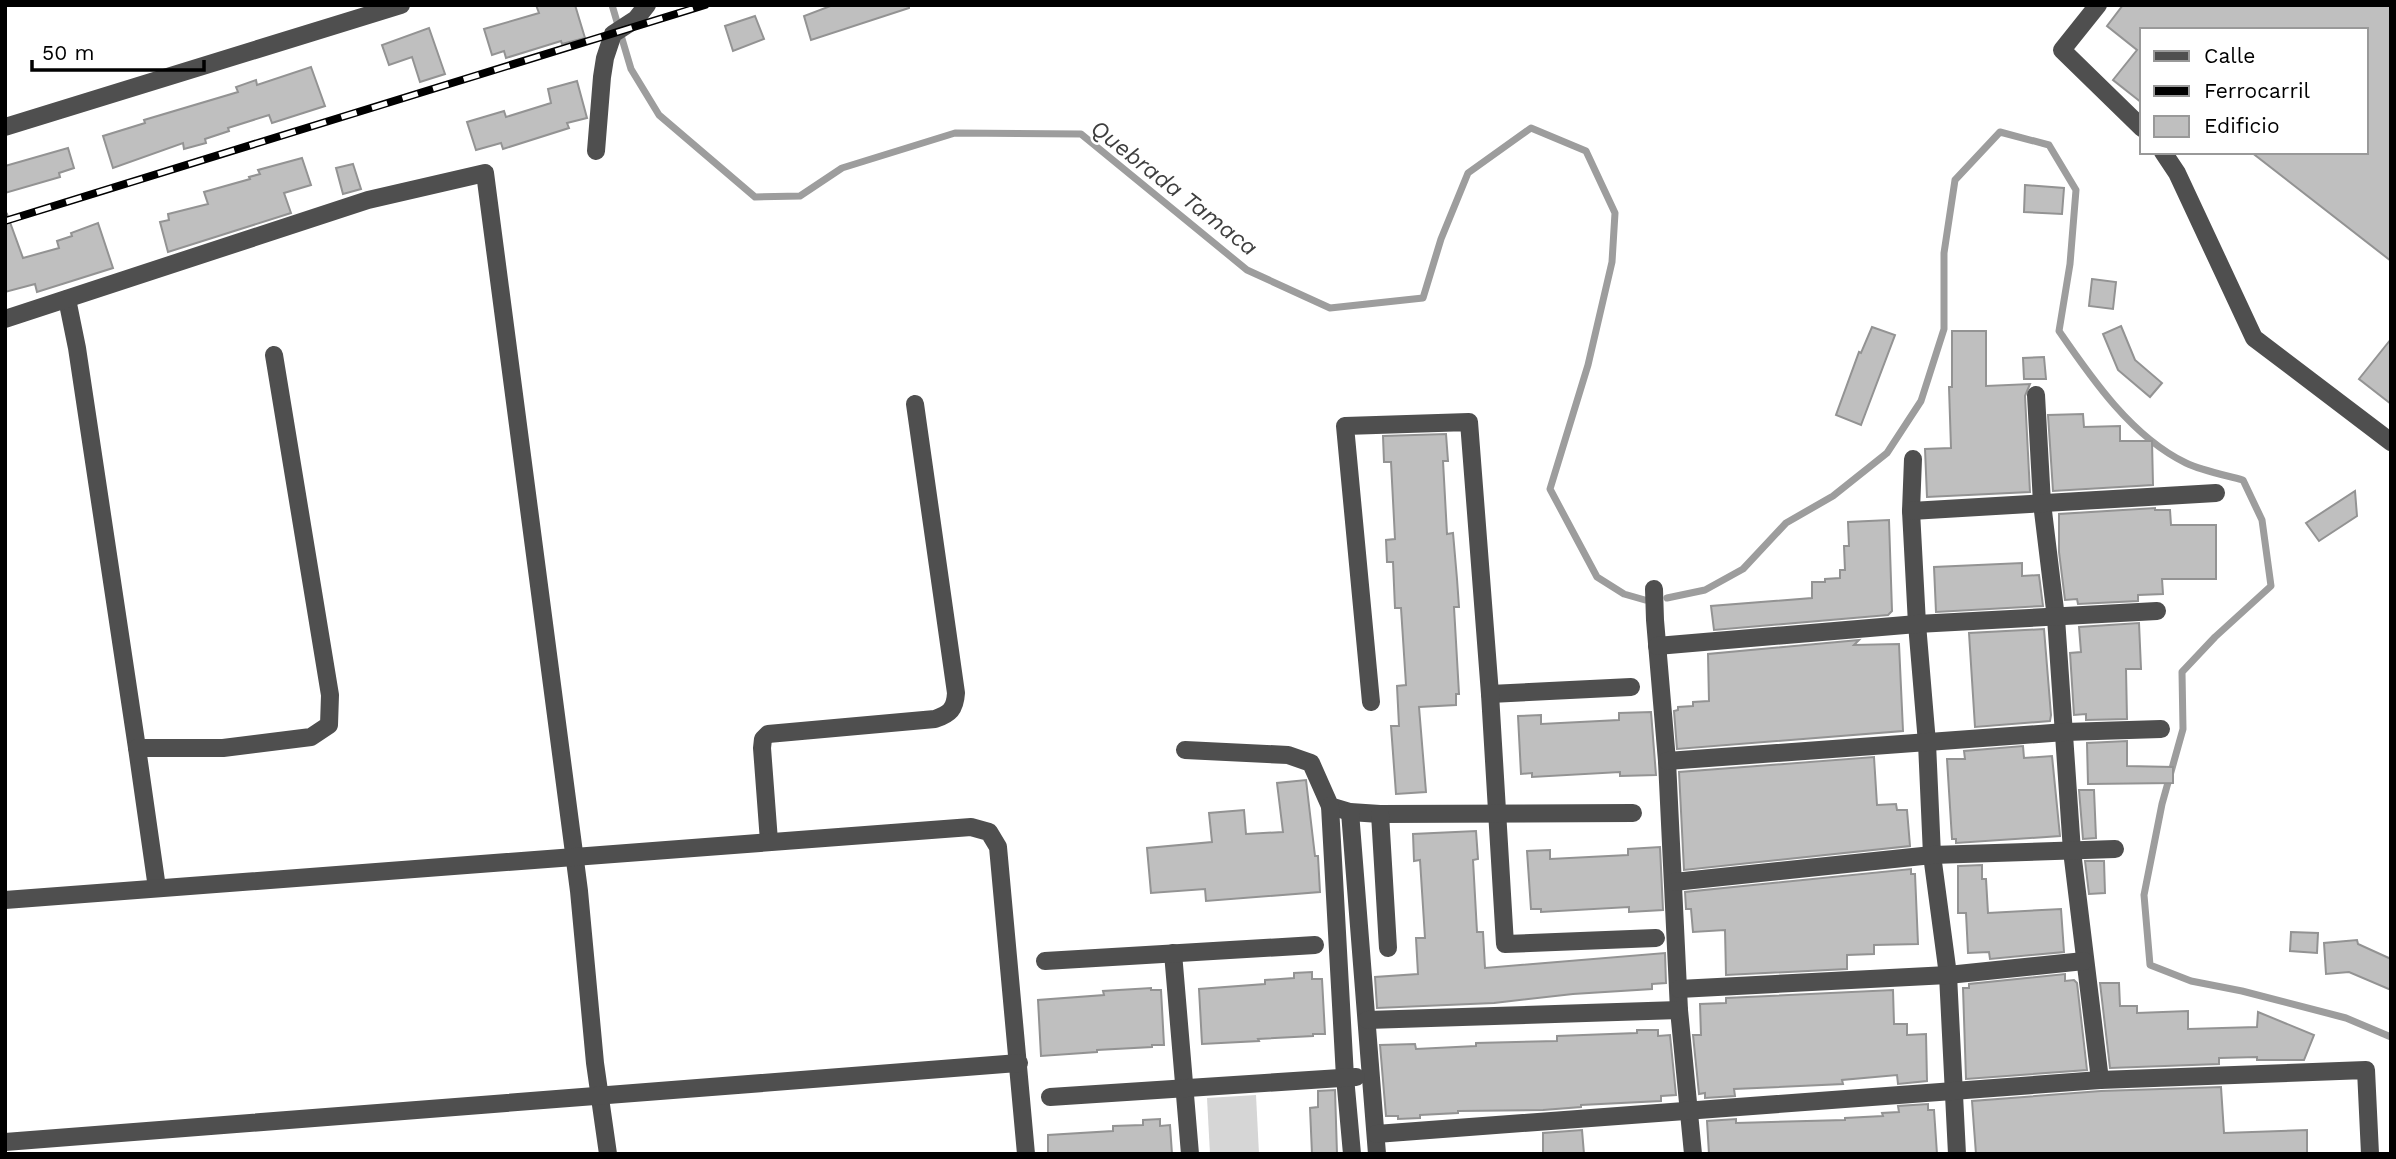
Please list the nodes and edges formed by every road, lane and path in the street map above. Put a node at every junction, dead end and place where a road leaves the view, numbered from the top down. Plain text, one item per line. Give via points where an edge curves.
1 (401, 5) edge
2 (647, 5) edge
3 (2098, 5) edge
4 (2140, 126) edge
5 (5, 127) edge
6 (596, 151) dead end
7 (2164, 154) edge
8 (67, 299) junction
9 (5, 319) edge
10 (274, 355) dead end
11 (2036, 395) dead end
12 (915, 404) dead end
13 (2389, 436) edge
14 (1913, 458) dead end
15 (2216, 493) dead end
16 (2042, 503) junction
17 (1911, 510) junction
18 (1654, 589) dead end
19 (2157, 611) dead end
20 (2056, 618) junction
21 (1917, 624) junction
22 (1657, 646) junction
23 (1631, 687) dead end
24 (1490, 694) junction
25 (1371, 702) dead end
26 (2161, 729) dead end
27 (2065, 732) junction
28 (1927, 743) junction
29 (137, 748) junction
30 (1185, 750) dead end
31 (1667, 761) junction
32 (1330, 806) junction
33 (1350, 812) junction
34 (1498, 812) junction
35 (1633, 813) dead end
36 (1380, 814) junction
37 (769, 841) junction
38 (2115, 849) dead end
39 (2072, 851) junction
40 (1932, 855) junction
41 (574, 856) junction
42 (1674, 881) junction
43 (157, 888) junction
44 (5, 900) edge
45 (1656, 938) dead end
46 (1315, 945) dead end
47 (1388, 948) dead end
48 (1173, 953) junction
49 (1045, 961) dead end
50 (2084, 961) junction
51 (1948, 975) junction
52 (1679, 989) junction
53 (1679, 1010) junction
54 (1367, 1020) junction
55 (1019, 1063) junction
56 (1345, 1077) junction
57 (1370, 1077) junction
58 (2100, 1080) junction
59 (1184, 1089) junction
60 (1953, 1090) junction
61 (599, 1095) junction
62 (1050, 1097) dead end
63 (1690, 1109) junction
64 (1376, 1134) junction
65 (5, 1142) edge
66 (31, 1147) edge
67 (608, 1154) edge
68 (1026, 1154) edge
69 (1190, 1154) edge
70 (1352, 1154) edge
71 (1377, 1154) edge
72 (1693, 1154) edge
73 (1957, 1154) edge
74 (2370, 1154) edge

1 - 5 street
2 - 6 street via 636,19 613,34 602,77
3 - 4 street via 2062,50
7 - 13 street via 2254,338
8 - 9 street
8 - 29 street
8 - 41 street via 368,201 485,173
10 - 29 street via 330,695 329,725 311,737 223,748
11 - 16 street
12 - 37 street via 955,707 935,719 768,734 762,748
14 - 17 street
15 - 16 street
16 - 17 street
16 - 20 street
17 - 21 street
18 - 22 street
19 - 20 street
20 - 21 street
20 - 27 street
21 - 22 street
21 - 28 street
22 - 31 street
23 - 24 street
24 - 25 street via 1468,422 1345,426
24 - 34 street
26 - 27 street
27 - 28 street
27 - 39 street
28 - 31 street
28 - 40 street
29 - 43 street
30 - 32 street via 1288,755 1311,763
31 - 42 street
32 - 33 street
32 - 56 street
33 - 36 street
33 - 54 street
34 - 35 street
34 - 36 street
34 - 45 street via 1505,944
36 - 47 street
37 - 41 street
37 - 55 street via 971,827 989,832 998,847
38 - 39 street
39 - 40 street
39 - 50 street
40 - 42 street
40 - 51 street
41 - 43 street
41 - 61 street
42 - 52 street
43 - 44 street
46 - 48 street
48 - 49 street
48 - 59 street
50 - 51 street
50 - 58 street
51 - 52 street
51 - 60 street
52 - 53 street
53 - 54 street
53 - 63 street
54 - 57 street
55 - 61 street
55 - 68 street
56 - 57 street
56 - 59 street
56 - 70 street
57 - 64 street
58 - 60 street
58 - 74 street via 2365,1070
59 - 62 street
59 - 69 street
60 - 63 street
60 - 73 street
61 - 66 street
61 - 67 street
63 - 64 street
63 - 72 street
64 - 71 street
65 - 66 street

